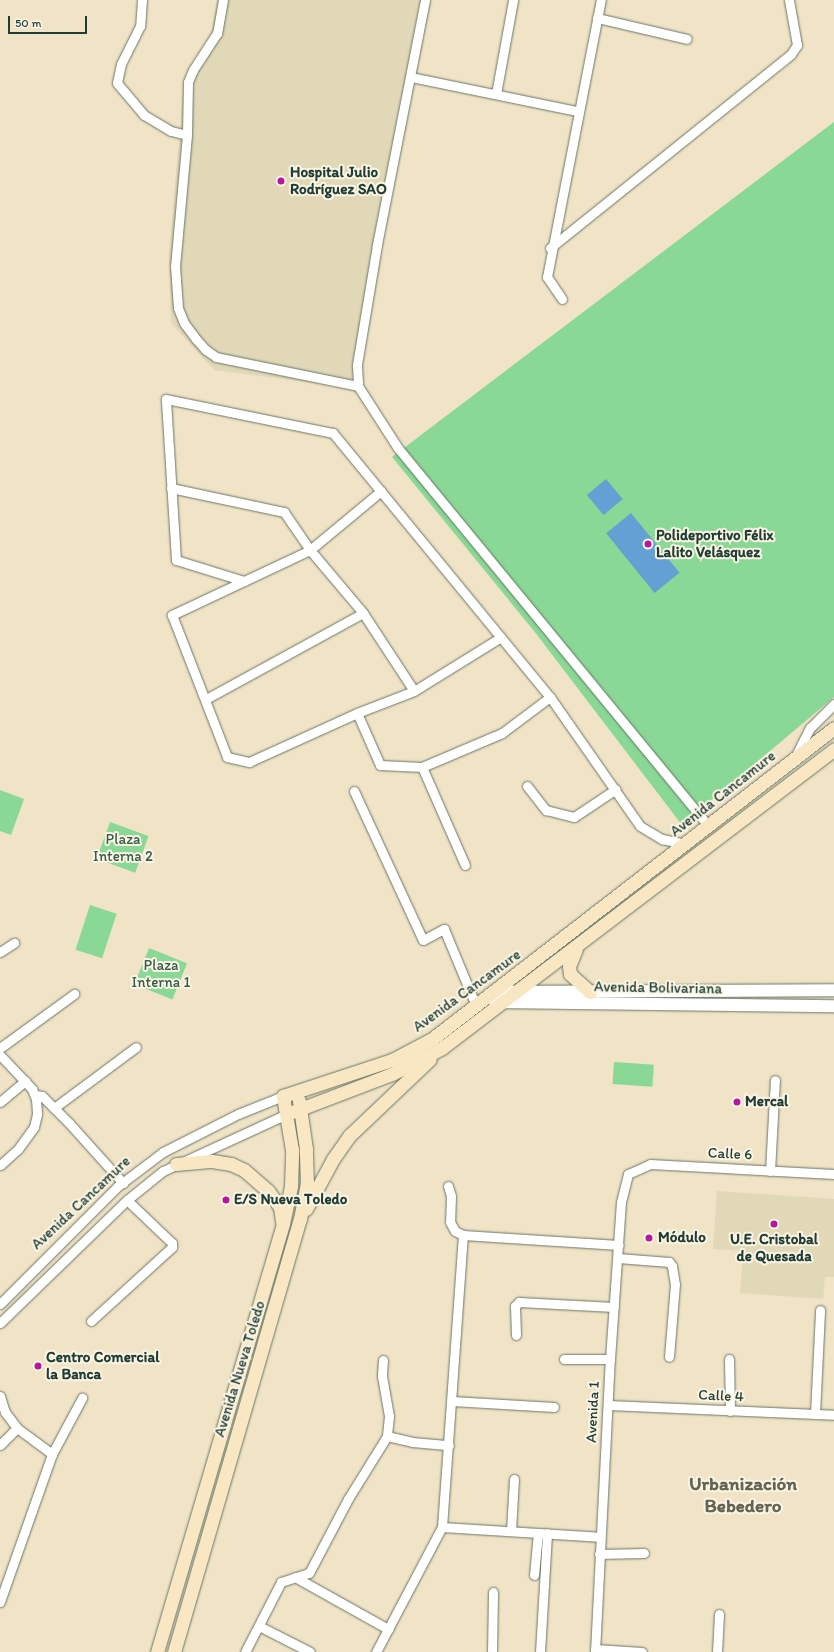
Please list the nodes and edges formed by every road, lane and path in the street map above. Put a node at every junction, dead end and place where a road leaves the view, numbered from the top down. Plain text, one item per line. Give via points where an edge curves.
1 (142, 0) edge
2 (223, 0) edge
3 (425, 0) edge
4 (512, 0) edge
5 (600, 0) edge
6 (789, 0) edge
7 (597, 18) junction
8 (687, 39) dead end
9 (411, 77) junction
10 (496, 94) junction
11 (577, 110) junction
12 (187, 135) junction
13 (550, 248) junction
14 (562, 299) dead end
15 (358, 386) junction
16 (171, 488) junction
17 (381, 491) junction
18 (310, 550) junction
19 (244, 581) junction
20 (363, 612) junction
21 (501, 637) junction
22 (414, 691) junction
23 (550, 697) junction
24 (206, 699) junction
25 (834, 704) edge
26 (357, 713) junction
27 (834, 728) edge
28 (834, 749) edge
29 (794, 759) junction
30 (422, 766) junction
31 (765, 782) junction
32 (527, 786) dead end
33 (616, 789) junction
34 (354, 791) dead end
35 (773, 796) junction
36 (708, 826) junction
37 (685, 844) junction
38 (465, 865) dead end
39 (14, 943) dead end
40 (577, 947) junction
41 (0, 952) edge
42 (834, 990) edge
43 (494, 992) junction
44 (518, 992) junction
45 (590, 992) junction
46 (74, 994) dead end
47 (504, 1003) junction
48 (479, 1004) junction
49 (834, 1006) edge
50 (136, 1047) dead end
51 (0, 1048) edge
52 (442, 1048) junction
53 (0, 1055) edge
54 (775, 1080) dead end
55 (25, 1081) junction
56 (298, 1091) junction
57 (35, 1095) junction
58 (283, 1096) junction
59 (0, 1102) edge
60 (54, 1108) junction
61 (300, 1108) junction
62 (288, 1114) junction
63 (176, 1164) junction
64 (0, 1165) edge
65 (770, 1170) junction
66 (628, 1174) joint
67 (834, 1174) edge
68 (123, 1183) junction
69 (448, 1186) dead end
70 (127, 1200) junction
71 (300, 1219) junction
72 (283, 1224) junction
73 (463, 1235) junction
74 (619, 1245) junction
75 (618, 1258) junction
76 (0, 1304) edge
77 (614, 1307) junction
78 (820, 1310) dead end
79 (92, 1321) dead end
80 (0, 1323) edge
81 (516, 1335) dead end
82 (669, 1357) dead end
83 (564, 1359) dead end
84 (610, 1359) junction
85 (729, 1359) dead end
86 (383, 1360) dead end
87 (0, 1396) edge
88 (82, 1398) dead end
89 (452, 1401) junction
90 (608, 1405) junction
91 (554, 1407) dead end
92 (730, 1411) junction
93 (815, 1414) junction
94 (834, 1415) edge
95 (16, 1428) junction
96 (387, 1436) junction
97 (0, 1445) edge
98 (449, 1445) junction
99 (52, 1454) junction
100 (514, 1479) dead end
101 (442, 1527) junction
102 (512, 1531) junction
103 (542, 1533) junction
104 (600, 1537) junction
105 (644, 1553) dead end
106 (599, 1554) junction
107 (534, 1575) dead end
108 (295, 1577) junction
109 (493, 1592) dead end
110 (0, 1602) edge
111 (719, 1614) dead end
112 (259, 1626) junction
113 (388, 1630) junction
114 (595, 1651) edge
115 (157, 1652) edge
116 (174, 1652) edge
117 (245, 1652) edge
118 (310, 1652) edge
119 (376, 1652) edge
120 (492, 1652) edge
121 (540, 1652) edge
122 (642, 1652) edge
123 (717, 1652) edge

1 - 12 street via 140,26 121,64 117,83 144,115 171,131
2 - 12 street via 217,33 188,82
3 - 9 street
4 - 10 street
5 - 7 street
6 - 13 street via 797,46 791,54
7 - 8 street
7 - 11 street
9 - 10 street
9 - 15 street via 377,245 357,365
10 - 11 street
11 - 13 street
12 - 15 street via 175,266 178,308 184,323 206,350 226,360
13 - 14 street via 547,276
15 - 36 street via 398,448
16 - 17 street via 166,399 333,433
16 - 18 street via 284,512
16 - 19 street via 176,560
17 - 18 street
17 - 21 street
18 - 19 street
18 - 20 street
19 - 24 street via 172,615
20 - 22 street
20 - 24 street
21 - 22 street
21 - 23 street
22 - 26 street
23 - 30 street via 502,733
23 - 33 street
24 - 26 street via 227,757 249,762
25 - 29 street via 810,728
26 - 30 street via 380,765
27 - 29 main road, Avenida Cancamure
28 - 35 main road, Avenida Cancamure
29 - 31 main road, Avenida Cancamure
30 - 38 street
31 - 35 street
31 - 36 main road, Avenida Cancamure
32 - 33 street via 546,810 574,817
33 - 37 street via 640,826 662,838
34 - 48 street via 423,940 444,929
35 - 40 main road, Avenida Cancamure
36 - 37 main road, Avenida Cancamure
37 - 43 main road, Avenida Cancamure
39 - 41 street
40 - 44 main road, Avenida Cancamure
40 - 45 main road via 569,966 570,974
42 - 45 street, Avenida Bolivariana
43 - 44 street, Avenida Bolivariana
43 - 48 main road, Avenida Cancamure
44 - 45 street, Avenida Bolivariana
44 - 47 main road, Avenida Cancamure
46 - 51 street
47 - 48 street, Avenida Bolivariana
47 - 49 street, Avenida Bolivariana
47 - 52 main road, Avenida Cancamure
48 - 56 main road, Avenida Cancamure via 432,1039 392,1060
50 - 60 street
52 - 61 main road, Avenida Cancamure via 392,1074
52 - 71 main road via 350,1135
53 - 55 street
54 - 65 street
55 - 57 street
55 - 59 street
56 - 58 main road, Avenida Cancamure
56 - 61 main road, Avenida Nueva Toledo
57 - 60 street via 42,1096
57 - 64 street via 37,1114 34,1127 18,1149
58 - 62 main road, Avenida Nueva Toledo
58 - 68 street, Avenida Cancamure via 238,1114 163,1152
60 - 68 street
61 - 62 main road, Avenida Cancamure
61 - 71 main road, Avenida Nueva Toledo via 307,1184
62 - 63 street, Avenida Cancamure
62 - 72 main road, Avenida Nueva Toledo via 292,1150 291,1186
63 - 70 street, Avenida Cancamure
63 - 72 main road via 212,1162 231,1164 244,1170 268,1191 280,1207
65 - 66 street, Calle 6 via 650,1164
65 - 67 street, Calle 6
66 - 74 street, Avenida 1 via 621,1202
68 - 76 street, Avenida Cancamure
69 - 73 street via 451,1196 450,1222 455,1231
70 - 79 street via 172,1243 172,1247
70 - 80 street, Avenida Cancamure
71 - 116 main road, Avenida Nueva Toledo
72 - 115 main road, Avenida Nueva Toledo
73 - 74 street
73 - 89 street
74 - 75 street, Avenida 1
75 - 77 street, Avenida 1
75 - 82 street via 669,1262 672,1266 675,1284
77 - 81 street via 519,1302 515,1306
77 - 84 street, Avenida 1
78 - 93 street
83 - 84 street
84 - 90 street, Avenida 1
85 - 92 street
86 - 96 street via 382,1376 389,1416
87 - 95 street via 5,1412
88 - 99 street
89 - 91 street
89 - 98 street
90 - 92 street, Calle 4
90 - 104 street, Avenida 1
92 - 93 street, Calle 4
93 - 94 street, Calle 4
95 - 97 street
95 - 99 street
96 - 98 street via 412,1442
96 - 108 street via 348,1499 309,1573 306,1576
98 - 101 street
99 - 110 street
100 - 102 street
101 - 102 street
101 - 113 street
102 - 103 street
103 - 104 street
103 - 107 street
103 - 121 street
104 - 106 street, Avenida 1
105 - 106 street
106 - 114 street, Avenida 1
108 - 112 street via 281,1582
108 - 113 street
109 - 120 street
111 - 123 street
112 - 117 street
112 - 118 street
113 - 119 street
114 - 122 street

